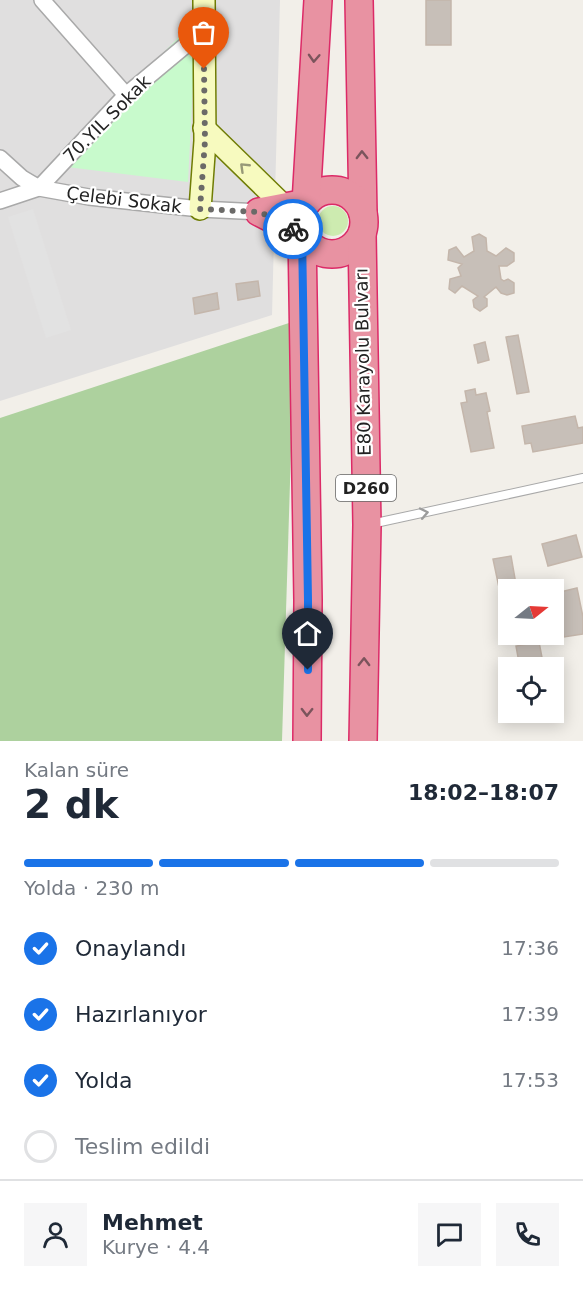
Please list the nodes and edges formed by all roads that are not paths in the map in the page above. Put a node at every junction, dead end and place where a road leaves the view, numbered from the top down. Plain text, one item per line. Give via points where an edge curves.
1 (42, 0) edge
2 (204, 0) edge
3 (318, 0) edge
4 (359, 0) edge
5 (204, 30) junction
6 (126, 95) junction
7 (204, 128) junction
8 (0, 158) edge
9 (39, 189) junction
10 (0, 201) edge
11 (283, 207) junction
12 (200, 209) junction
13 (362, 224) junction
14 (302, 234) junction
15 (583, 478) edge
16 (367, 525) junction
17 (307, 741) edge
18 (363, 741) edge

1 - 6 street
2 - 5 street
3 -> 11 highway
13 -> 4 highway, E80 Karayolu Bulvarı / D260
5 - 6 street, 70.YIL Sokak
5 - 7 street
6 - 9 street, 70.YIL Sokak
11 -> 7 street
7 - 12 street
8 - 9 street, Çelebi Sokak
9 - 10 street
9 - 12 street, Çelebi Sokak
11 - 12 street, Çelebi Sokak
11 - 13 highway via 322,191 342,192 358,204
11 - 14 highway
11 - 14 highway via 301,212
13 - 14 highway via 356,243 337,254 316,250
13 - 16 highway, E80 Karayolu Bulvarı / D260
14 -> 17 highway
16 -> 15 lane
18 -> 16 highway, E80 Karayolu Bulvarı / D260

